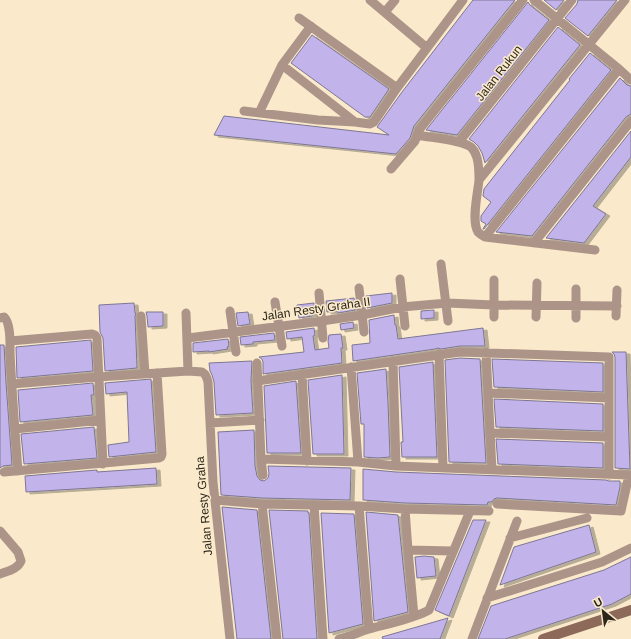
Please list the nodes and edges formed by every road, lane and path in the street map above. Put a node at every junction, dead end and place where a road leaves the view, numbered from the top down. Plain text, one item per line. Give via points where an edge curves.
1 (370, 0) edge
2 (395, 0) edge
3 (463, 0) edge
4 (523, 0) edge
5 (534, 0) edge
6 (572, 0) edge
7 (625, 0) edge
8 (385, 12) junction
9 (299, 18) dead end
10 (557, 19) junction
11 (311, 26) junction
12 (588, 44) junction
13 (427, 48) junction
14 (282, 65) junction
15 (618, 69) junction
16 (631, 80) edge
17 (397, 88) junction
18 (244, 111) dead end
19 (259, 113) junction
20 (631, 121) edge
21 (355, 122) junction
22 (417, 135) junction
23 (459, 142) junction
24 (391, 169) dead end
25 (479, 180) junction
26 (486, 237) junction
27 (534, 242) junction
28 (595, 250) dead end
29 (441, 264) dead end
30 (400, 279) dead end
31 (494, 280) dead end
32 (537, 284) dead end
33 (359, 288) dead end
34 (576, 289) dead end
35 (618, 290) dead end
36 (319, 293) dead end
37 (275, 302) dead end
38 (447, 303) junction
39 (494, 305) junction
40 (536, 305) junction
41 (576, 305) junction
42 (617, 306) junction
43 (402, 307) junction
44 (230, 311) dead end
45 (186, 313) dead end
46 (362, 315) junction
47 (141, 316) dead end
48 (616, 316) dead end
49 (494, 317) dead end
50 (536, 317) dead end
51 (0, 318) edge
52 (576, 318) dead end
53 (322, 321) junction
54 (448, 321) dead end
55 (279, 326) junction
56 (405, 326) dead end
57 (233, 332) junction
58 (364, 332) dead end
59 (188, 338) junction
60 (323, 338) dead end
61 (10, 342) junction
62 (282, 346) dead end
63 (236, 352) dead end
64 (486, 352) junction
65 (439, 354) junction
66 (393, 361) junction
67 (256, 363) dead end
68 (351, 368) junction
69 (188, 372) junction
70 (157, 373) junction
71 (145, 374) junction
72 (302, 374) junction
73 (98, 377) junction
74 (258, 381) junction
75 (12, 384) junction
76 (488, 393) junction
77 (609, 398) junction
78 (101, 420) junction
79 (260, 420) junction
80 (210, 423) junction
81 (15, 429) junction
82 (490, 433) junction
83 (609, 437) junction
84 (261, 459) junction
85 (307, 461) junction
86 (358, 462) junction
87 (103, 464) junction
88 (396, 466) junction
89 (443, 468) junction
90 (492, 470) junction
91 (18, 471) junction
92 (4, 472) dead end
93 (263, 475) dead end
94 (609, 475) junction
95 (215, 500) junction
96 (262, 504) junction
97 (497, 504) dead end
98 (314, 505) junction
99 (359, 506) junction
100 (405, 509) junction
101 (470, 510) junction
102 (490, 511) dead end
103 (587, 518) dead end
104 (517, 521) dead end
105 (0, 531) edge
106 (510, 538) junction
107 (631, 548) edge
108 (408, 550) junction
109 (453, 551) junction
110 (0, 574) edge
111 (487, 598) junction
112 (631, 610) edge
113 (414, 616) junction
114 (369, 629) junction
115 (230, 639) edge
116 (277, 639) edge
117 (323, 639) edge
118 (344, 639) edge
119 (472, 639) edge
120 (544, 639) edge

1 - 8 street
2 - 8 street
3 - 13 street
4 - 22 street
5 - 10 street
6 - 10 street, Jalan Rukun
7 - 12 street
8 - 13 street
9 - 11 street
10 - 12 street
10 - 23 street, Jalan Rukun
11 - 14 street
11 - 17 street
12 - 15 street
12 - 25 street
13 - 17 street
14 - 19 street
14 - 21 street
15 - 16 street
15 - 26 street
17 - 21 street via 374,122 369,125
18 - 19 street
19 - 21 street
20 - 27 street
22 - 23 street
22 - 24 street via 415,141
23 - 25 street via 471,147 476,154
25 - 26 street via 475,212 477,231
26 - 27 street
27 - 28 street
29 - 38 street
30 - 43 street
31 - 39 street
32 - 40 street
33 - 46 street
34 - 41 street
35 - 42 street
36 - 53 street
37 - 55 street
38 - 39 street, Jalan Resty Graha II
38 - 43 street, Jalan Resty Graha II
38 - 54 street
39 - 40 street, Jalan Resty Graha II
39 - 49 street
40 - 41 street, Jalan Resty Graha II
40 - 50 street
41 - 42 street, Jalan Resty Graha II
41 - 52 street
42 - 48 street
43 - 46 street, Jalan Resty Graha II
43 - 56 street
44 - 57 street
45 - 59 street
46 - 53 street, Jalan Resty Graha II
46 - 58 street
47 - 71 street
51 - 61 street via 7,319
53 - 55 street, Jalan Resty Graha II
53 - 60 street
55 - 57 street, Jalan Resty Graha II
55 - 62 street
57 - 59 street, Jalan Resty Graha II
57 - 63 street
59 - 69 street
61 - 73 street via 95,335
61 - 75 street
64 - 65 street
64 - 76 street
64 - 77 street via 609,357
65 - 66 street
65 - 89 street
66 - 68 street
66 - 88 street
67 - 74 street
68 - 72 street
68 - 86 street
69 - 70 street
69 - 80 street, Jalan Resty Graha via 202,372 207,377
70 - 71 street
70 - 87 street via 161,457
71 - 73 street
72 - 74 street
72 - 85 street
73 - 75 street
73 - 78 street
74 - 79 street
75 - 81 street
76 - 77 street
76 - 82 street
77 - 83 street
78 - 81 street
78 - 87 street
79 - 80 street
79 - 84 street
80 - 95 street, Jalan Resty Graha
81 - 91 street
82 - 83 street
82 - 90 street
83 - 94 street
84 - 85 street
84 - 93 street
85 - 86 street
86 - 88 street
87 - 91 street
88 - 89 street
89 - 90 street
90 - 94 street
91 - 92 street
94 - 97 street via 629,475 621,511
95 - 96 street
95 - 115 street, Jalan Resty Graha
96 - 98 street
96 - 116 street
98 - 99 street
98 - 117 street
99 - 100 street
99 - 114 street
100 - 101 street
100 - 108 street
101 - 102 street
101 - 109 street
103 - 106 street
104 - 106 street
105 - 110 street via 18,552 21,560 16,567
106 - 111 street
107 - 111 street via 602,562
108 - 109 street
108 - 113 street
109 - 113 street via 429,610
111 - 119 street
112 - 120 main road
113 - 114 street
114 - 118 street

